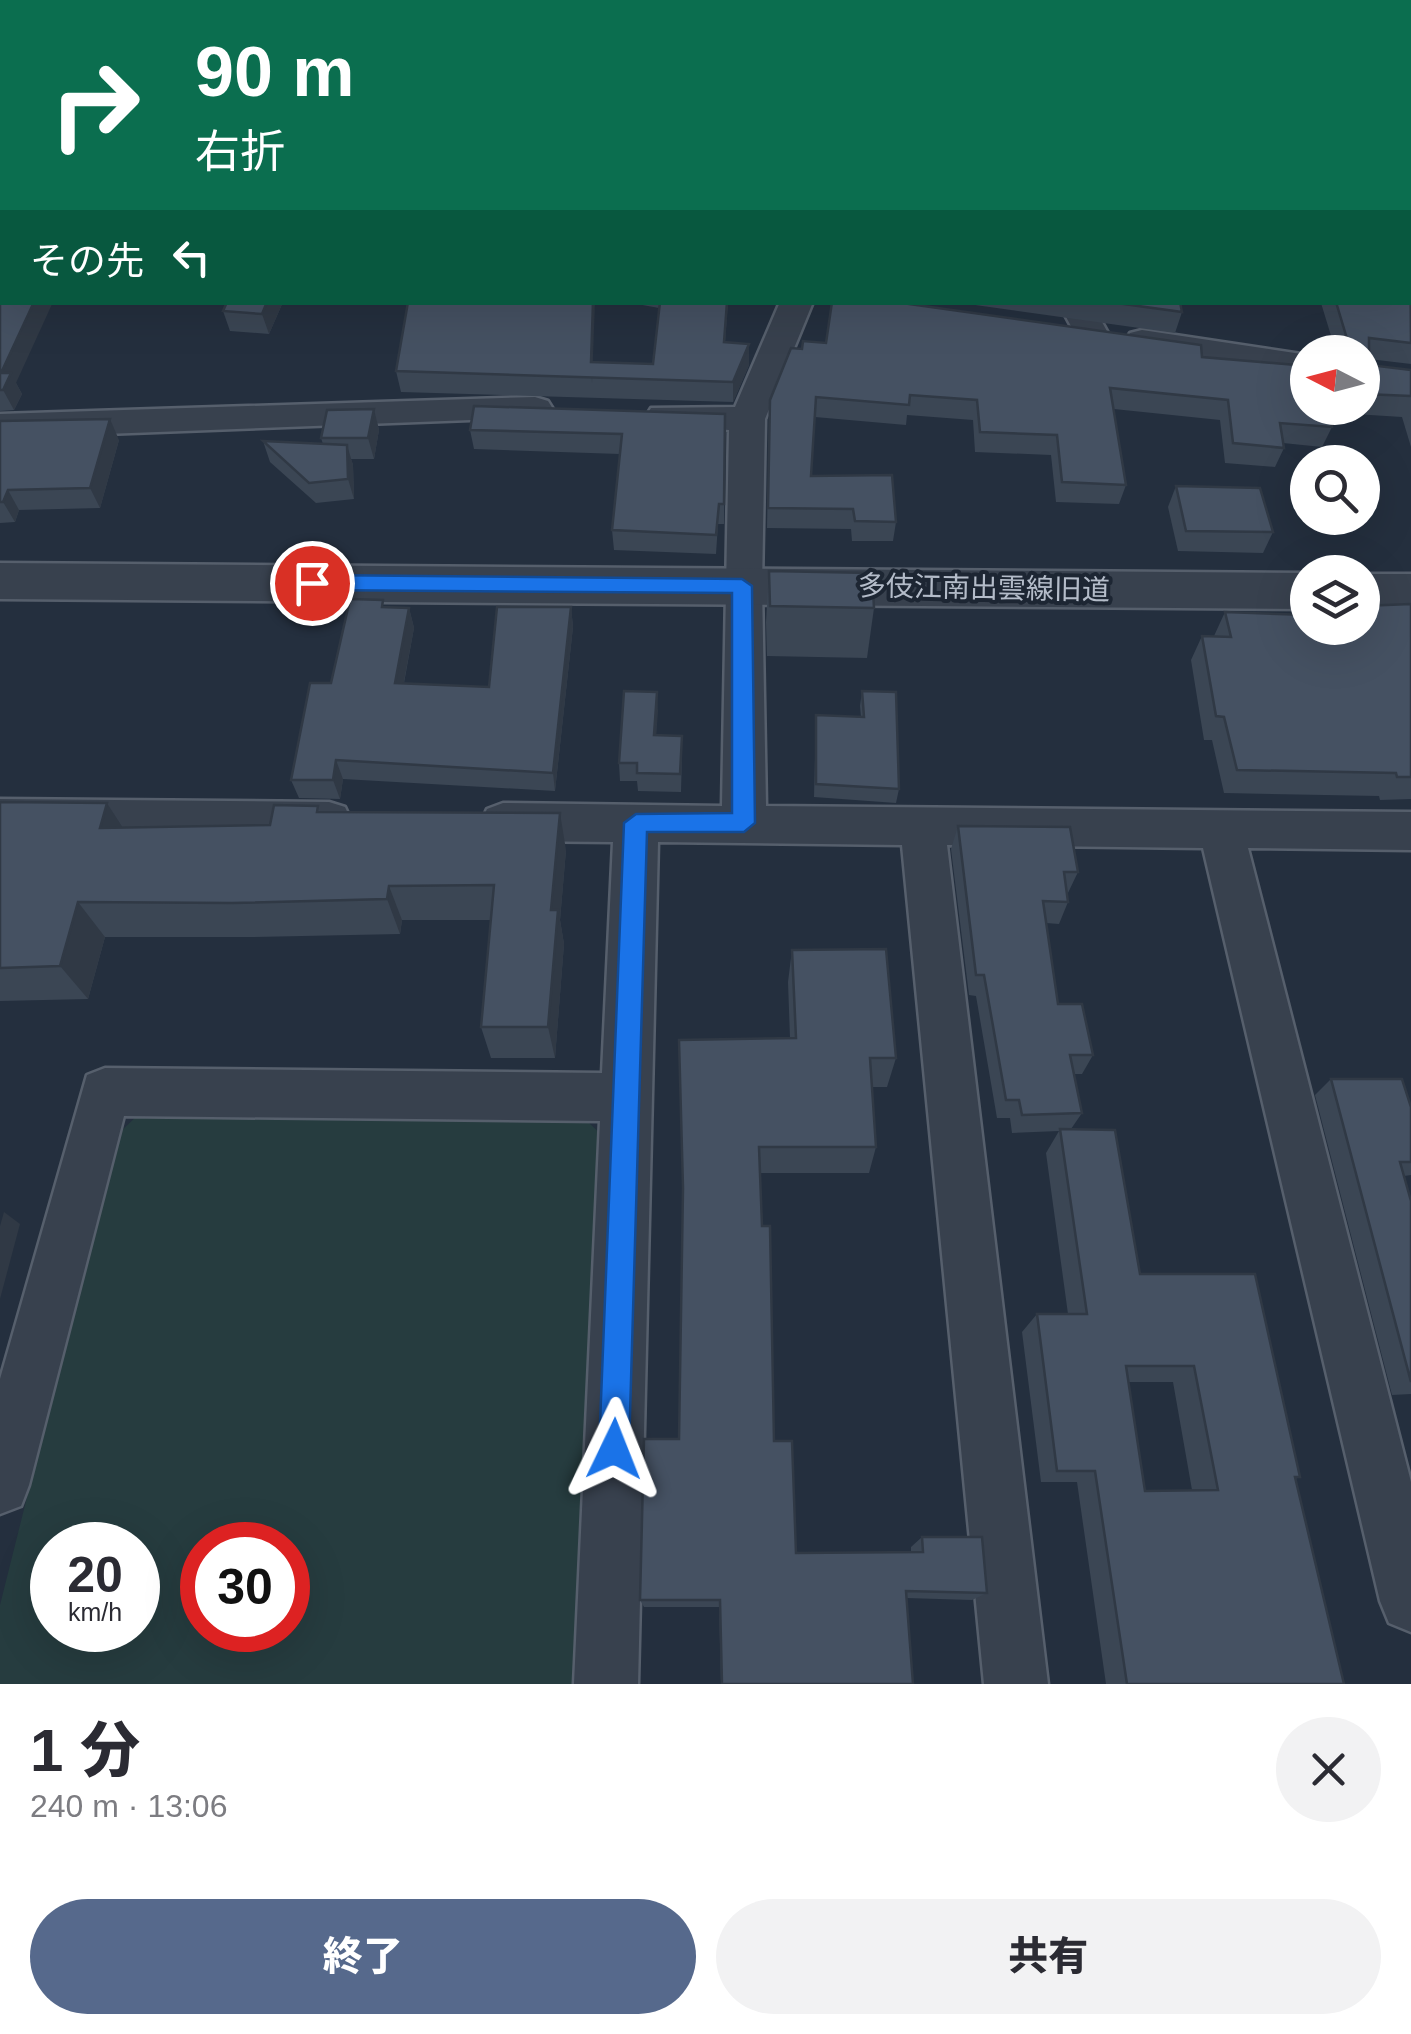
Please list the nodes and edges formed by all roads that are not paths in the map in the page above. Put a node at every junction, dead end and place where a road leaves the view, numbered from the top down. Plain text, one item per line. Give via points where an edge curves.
1 (796, 305) edge
2 (1063, 316) edge
3 (1290, 363) edge
4 (568, 411) edge
5 (628, 414) edge
6 (747, 420) junction
7 (0, 426) edge
8 (0, 580) edge
9 (742, 586) junction
10 (1290, 591) edge
11 (1380, 592) edge
12 (1411, 592) edge
13 (0, 817) edge
14 (378, 820) edge
15 (457, 821) edge
16 (636, 823) junction
17 (744, 823) junction
18 (923, 829) junction
19 (1221, 830) junction
20 (1411, 831) edge
21 (626, 1097) junction
22 (0, 1484) edge
23 (1411, 1601) edge
24 (606, 1684) edge
25 (1016, 1684) edge

1 - 6 street
2 - 3 street via 1091,334
4 - 7 street
5 - 6 street
6 - 9 street
8 - 9 street, 多伎江南出雲線旧道
9 - 10 street, 多伎江南出雲線旧道
9 - 17 street
11 - 12 street
13 - 14 street
15 - 16 street
16 - 17 street
16 - 21 street
17 - 18 street
18 - 19 street
18 - 25 street
19 - 20 street
19 - 23 street
21 - 22 street via 105,1092
21 - 24 street

